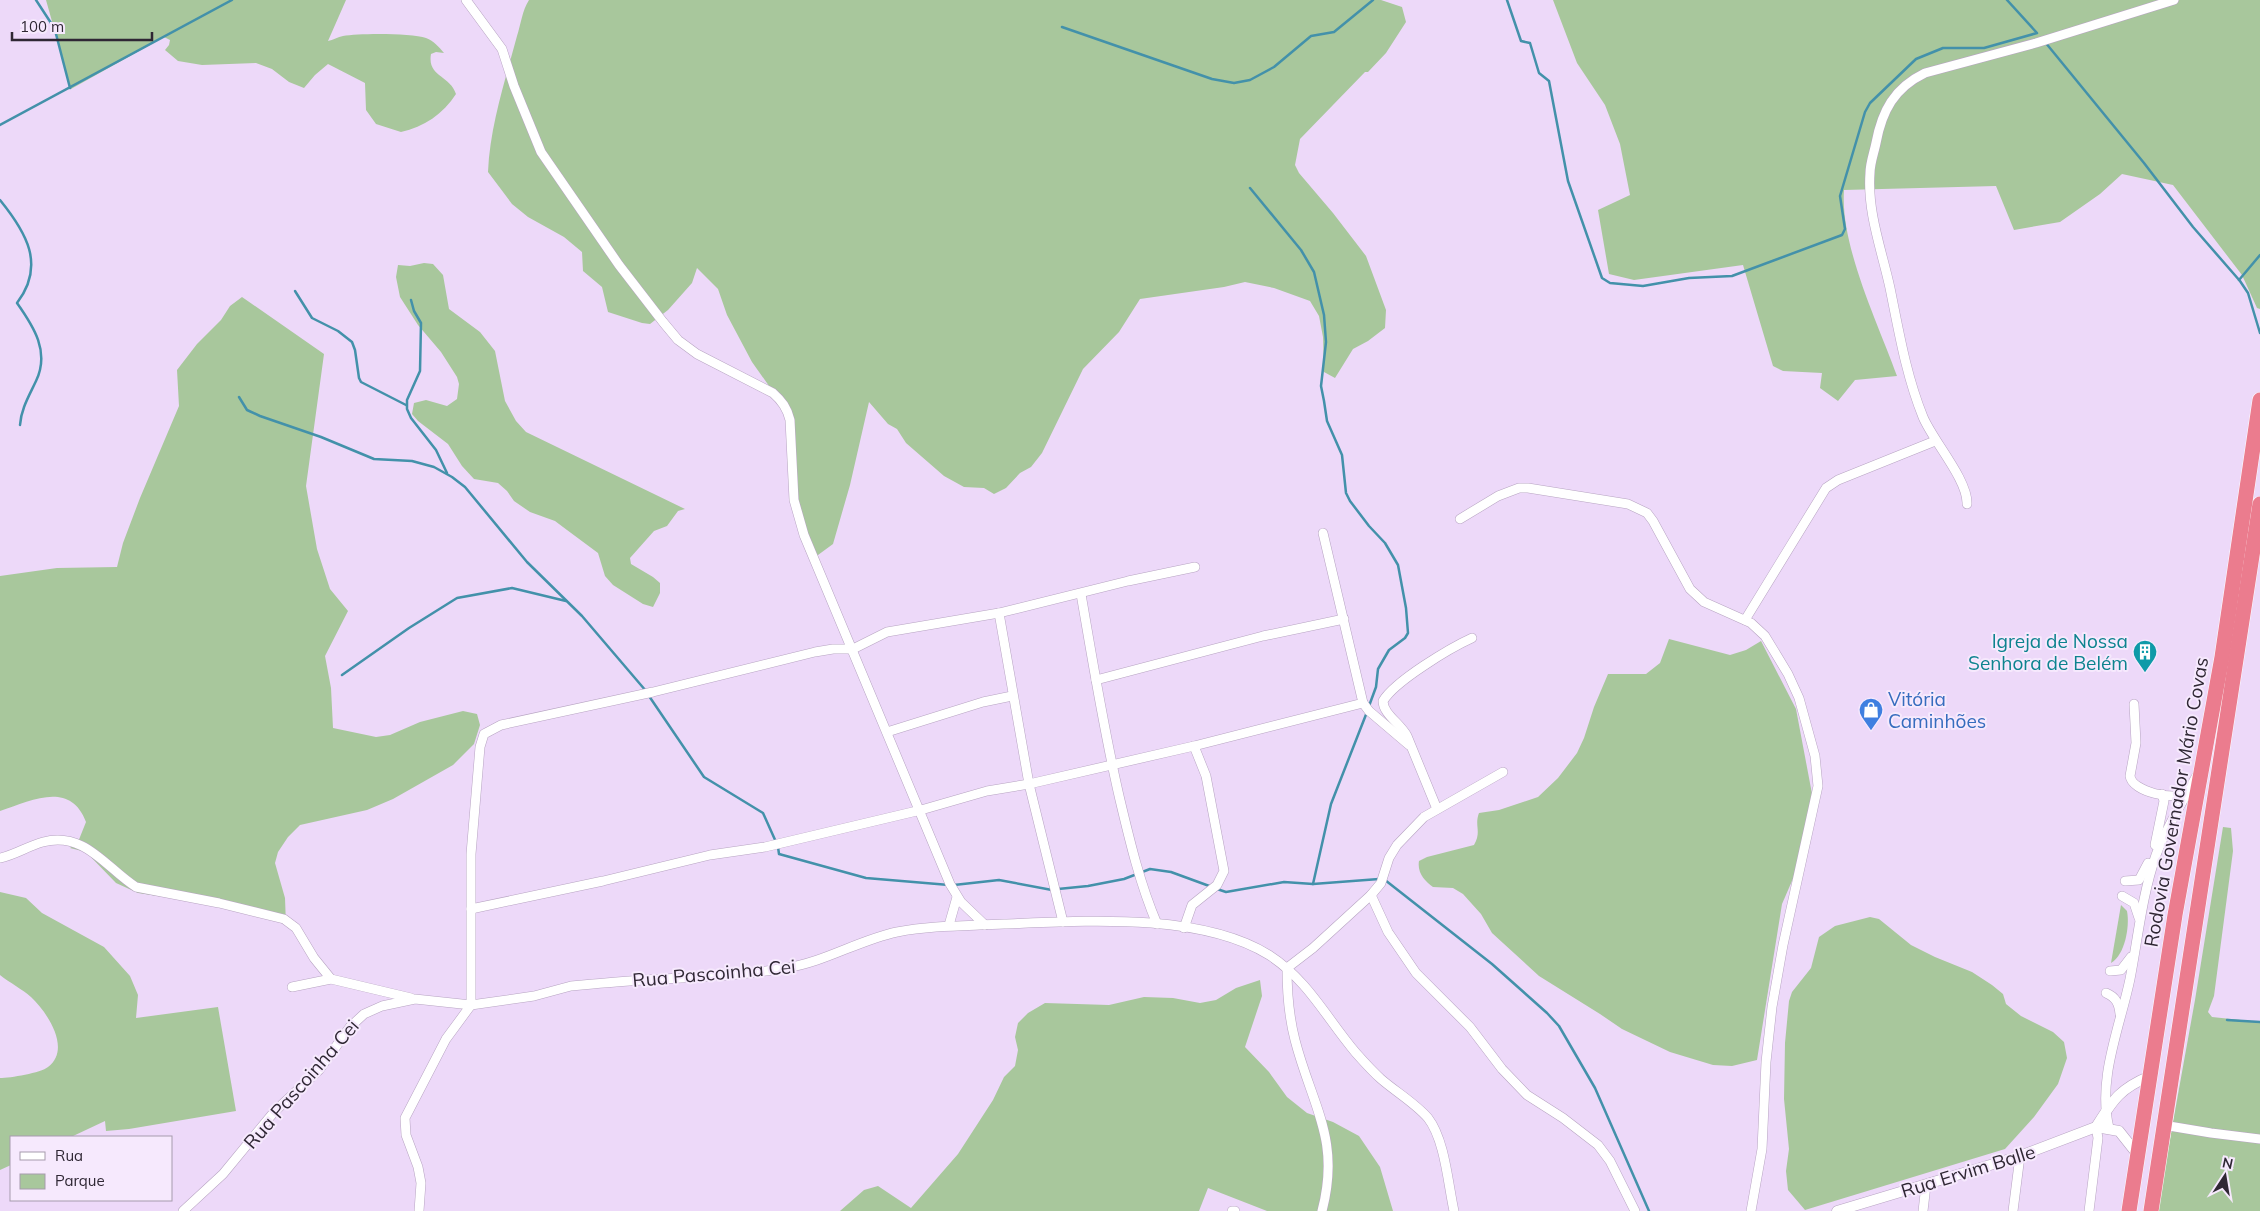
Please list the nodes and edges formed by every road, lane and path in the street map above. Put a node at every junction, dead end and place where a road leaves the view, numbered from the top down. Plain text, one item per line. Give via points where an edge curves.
1 (466, 0) edge
2 (2174, 0) edge
3 (2260, 400) edge
4 (1935, 441) junction
5 (1967, 504) dead end
6 (2260, 504) edge
7 (1460, 519) dead end
8 (1323, 532) dead end
9 (1195, 567) dead end
10 (1080, 594) junction
11 (999, 614) junction
12 (1344, 619) junction
13 (1745, 620) junction
14 (1472, 638) dead end
15 (853, 649) junction
16 (1096, 680) junction
17 (1012, 696) junction
18 (1363, 703) junction
19 (2134, 704) dead end
20 (887, 732) junction
21 (1194, 746) junction
22 (1413, 749) junction
23 (1112, 764) junction
24 (2202, 766) junction
25 (1503, 772) dead end
26 (1029, 784) junction
27 (2187, 793) junction
28 (2162, 794) junction
29 (1437, 809) junction
30 (921, 810) junction
31 (2155, 850) junction
32 (0, 858) edge
33 (2150, 871) junction
34 (2125, 881) dead end
35 (1371, 895) junction
36 (2122, 896) dead end
37 (957, 897) junction
38 (471, 909) junction
39 (2140, 921) junction
40 (1063, 922) junction
41 (1157, 924) junction
42 (949, 925) junction
43 (985, 925) junction
44 (1184, 928) junction
45 (2134, 950) junction
46 (1287, 968) junction
47 (2110, 971) dead end
48 (331, 979) junction
49 (292, 987) dead end
50 (2106, 993) dead end
51 (415, 999) junction
52 (471, 1005) junction
53 (2121, 1020) junction
54 (2150, 1076) junction
55 (2106, 1112) junction
56 (2163, 1125) junction
57 (2096, 1127) junction
58 (2109, 1128) junction
59 (2260, 1139) edge
60 (2138, 1155) junction
61 (2020, 1156) junction
62 (1926, 1185) junction
63 (183, 1211) edge
64 (420, 1211) edge
65 (1322, 1211) edge
66 (1454, 1211) edge
67 (1635, 1211) edge
68 (1750, 1211) edge
69 (1837, 1211) edge
70 (1923, 1211) edge
71 (2013, 1211) edge
72 (2089, 1211) edge
73 (2129, 1211) edge
74 (2151, 1211) edge

1 - 15 street via 502,49 541,152 662,322 697,354 773,393 788,411 794,500 813,560
2 - 4 street via 1925,73 1903,87 1886,107 1871,162 1871,205 1901,346 1917,400
3 - 24 highway, Rodovia Governador Mário Covas via 2222,657
4 - 5 street via 1964,488
4 - 13 street via 1838,480 1826,488
6 - 56 highway, Rodovia Governador Mário Covas
7 - 13 street via 1498,496 1519,488 1638,506 1653,521 1690,589 1704,602
8 - 12 street
9 - 10 street
10 - 11 street
10 - 16 street
11 - 15 street via 887,632
11 - 17 street
12 - 16 street via 1263,636
12 - 18 street
13 - 68 street via 1765,636 1799,698 1815,756 1818,786 1772,1007 1762,1149
14 - 22 street via 1430,661 1383,701 1384,708 1402,727
15 - 20 street
15 - 38 street via 815,652 493,727 484,734 480,747 471,854
16 - 23 street
17 - 20 street
17 - 26 street
18 - 21 street
18 - 22 street
19 - 28 street via 2136,744 2130,779 2138,788
20 - 30 street
21 - 23 street
21 - 44 street via 1206,776 1224,871 1217,885 1192,905
22 - 29 street
23 - 26 street
23 - 41 street via 1135,863
24 - 27 street
24 - 54 highway, Rodovia Governador Mário Covas
25 - 29 street
26 - 30 street via 987,791
26 - 40 street
27 - 28 street via 2176,797
27 - 33 street via 2163,837
28 - 31 street via 2164,801
29 - 35 street via 1424,817 1397,845
30 - 37 street
30 - 38 street
31 - 33 street
31 - 34 street via 2140,880
32 - 48 street via 46,841 71,841 102,858 136,887 219,903 290,922
33 - 39 street
35 - 46 street
35 - 67 street via 1388,932 1416,973 1470,1027 1527,1095 1598,1145 1610,1161
36 - 39 street via 2134,904
37 - 42 street
37 - 43 street
38 - 52 street
39 - 45 street
40 - 41 street, Rua Pascoinha Cei
40 - 43 street, Rua Pascoinha Cei
41 - 44 street, Rua Pascoinha Cei
42 - 43 street, Rua Pascoinha Cei
42 - 52 street, Rua Pascoinha Cei via 893,933 822,959 782,969 571,986 534,996
44 - 46 street, Rua Pascoinha Cei via 1226,936 1267,954
45 - 47 street via 2121,970
45 - 53 street
46 - 65 street via 1293,1034 1328,1146 1328,1191
46 - 66 street, Rua Pascoinha Cei via 1306,986 1365,1063 1428,1118 1439,1142
48 - 49 street
48 - 51 street
50 - 53 street via 2119,1004
51 - 52 street, Rua Pascoinha Cei
51 - 63 street, Rua Pascoinha Cei via 382,1006 358,1019 319,1070 274,1112 223,1174
52 - 64 street via 446,1039 405,1118 406,1135 421,1183
53 - 55 street via 2107,1076
54 - 55 street via 2133,1083 2114,1098
54 - 60 highway, Rodovia Governador Mário Covas
55 - 57 street
55 - 58 street
56 - 59 street
56 - 74 highway, Rodovia Governador Mário Covas
57 - 58 street, Rua Ervim Balle
57 - 61 street, Rua Ervim Balle
57 - 72 street via 2098,1138
58 - 60 street via 2119,1131
60 - 73 highway, Rodovia Governador Mário Covas
61 - 62 street, Rua Ervim Balle
61 - 71 street
62 - 69 street, Rua Ervim Balle
62 - 70 street

